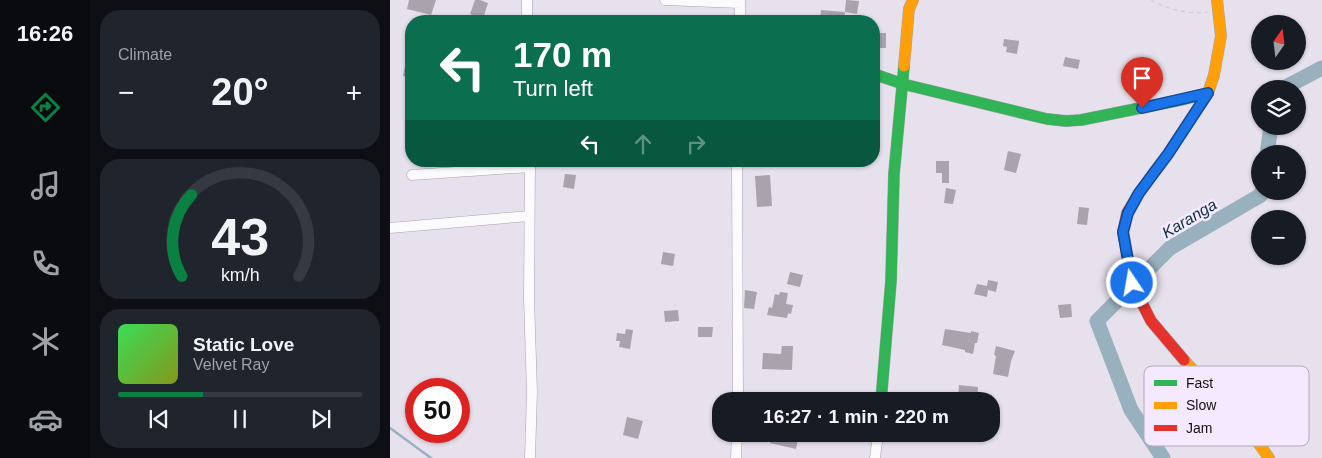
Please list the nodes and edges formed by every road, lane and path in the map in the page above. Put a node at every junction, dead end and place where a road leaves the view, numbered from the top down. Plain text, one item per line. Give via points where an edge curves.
1 (527, 0) edge
2 (665, 0) edge
3 (912, 0) edge
4 (1151, 0) edge
5 (740, 1) edge
6 (1217, 5) edge
7 (527, 15) edge
8 (740, 15) edge
9 (880, 76) edge
10 (903, 84) junction
11 (1208, 93) junction
12 (500, 167) edge
13 (530, 167) edge
14 (737, 167) edge
15 (412, 176) dead end
16 (529, 216) junction
17 (390, 228) edge
18 (1189, 366) edge
19 (738, 392) edge
20 (882, 392) edge
21 (737, 442) edge
22 (877, 442) edge
23 (1260, 446) edge
24 (530, 458) edge
25 (736, 458) edge
26 (875, 458) edge
27 (1269, 458) edge

1 - 7 street
2 - 5 street
3 - 10 street
4 - 6 path via 1184,12 1200,13
5 - 8 street
6 - 11 street via 1221,36
9 - 10 street
10 - 11 street via 1066,122
10 - 20 street via 894,174 891,281
11 - 18 street via 1139,193 1128,213 1123,232 1132,283 1151,321
12 - 15 street
13 - 16 street
14 - 19 street
16 - 17 street
16 - 24 street
21 - 25 street
22 - 26 street
23 - 27 street

